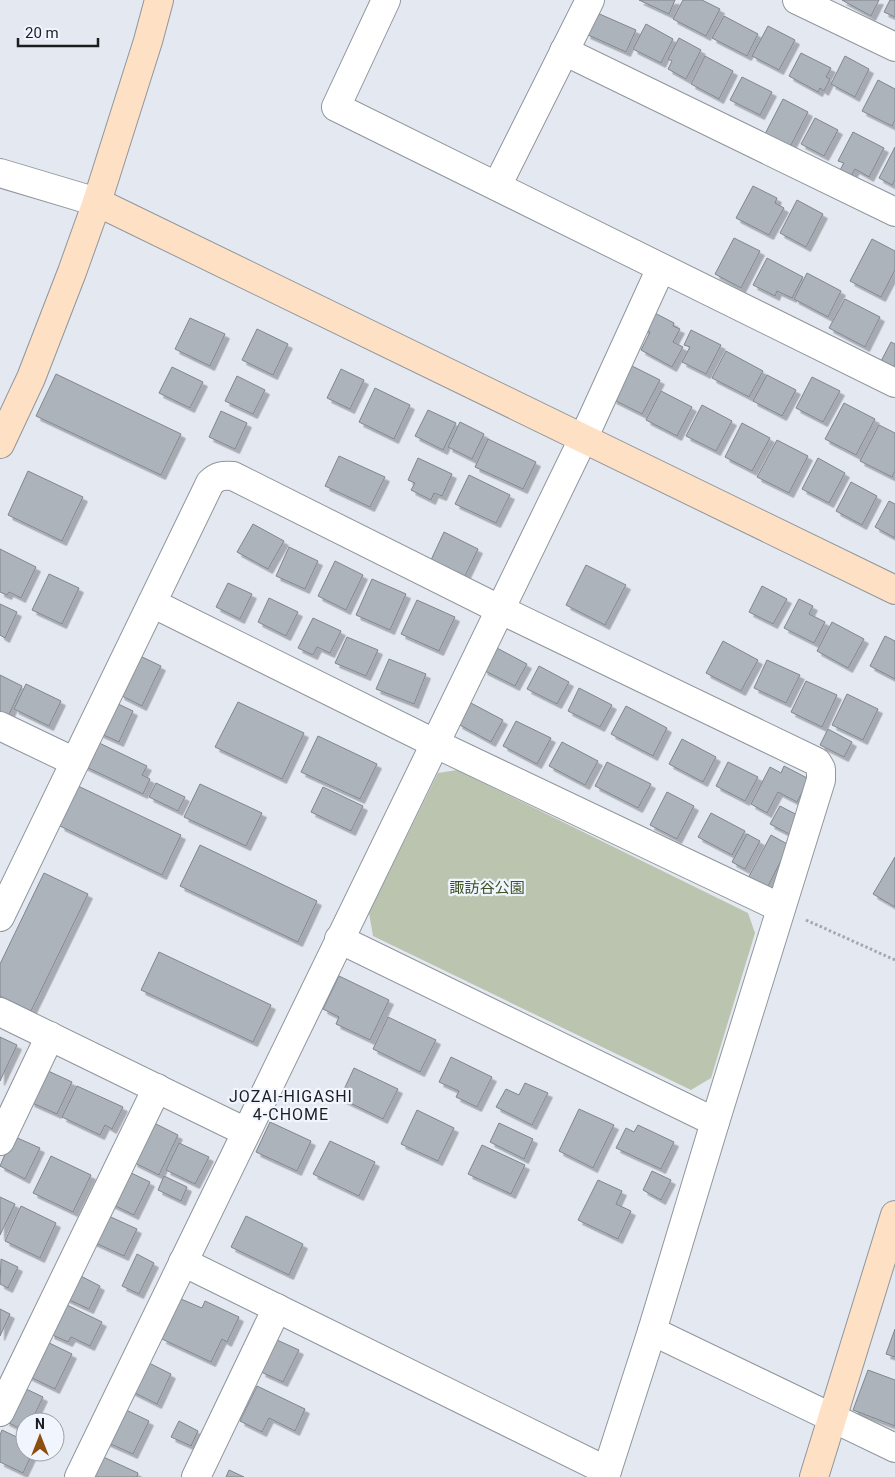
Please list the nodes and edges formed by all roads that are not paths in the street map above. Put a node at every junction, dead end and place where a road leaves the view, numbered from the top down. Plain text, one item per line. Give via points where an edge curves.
1 (159, 0) edge
2 (386, 0) edge
3 (590, 0) edge
4 (797, 0) edge
5 (895, 47) edge
6 (564, 52) junction
7 (0, 174) edge
8 (497, 186) junction
9 (97, 202) junction
10 (895, 212) edge
11 (662, 268) junction
12 (895, 384) edge
13 (583, 439) junction
14 (0, 444) edge
15 (895, 590) edge
16 (152, 603) junction
17 (499, 609) junction
18 (0, 726) edge
19 (434, 743) junction
20 (75, 762) junction
21 (781, 908) junction
22 (0, 917) edge
23 (339, 939) junction
24 (0, 1012) edge
25 (50, 1036) junction
26 (157, 1088) junction
27 (715, 1122) junction
28 (246, 1132) junction
29 (0, 1141) edge
30 (895, 1215) edge
31 (184, 1262) junction
32 (277, 1308) junction
33 (652, 1331) junction
34 (0, 1412) edge
35 (834, 1418) junction
36 (895, 1448) edge
37 (606, 1474) edge
38 (80, 1477) edge
39 (196, 1477) edge
40 (814, 1477) edge

1 - 9 street
2 - 8 street via 336,106
3 - 6 street
4 - 5 street
6 - 8 street
6 - 10 street
7 - 9 street
8 - 11 street
9 - 13 street
9 - 14 street via 31,378
11 - 12 street
11 - 13 street
13 - 15 street
13 - 17 street
16 - 17 street via 210,483 224,475 233,476
16 - 19 street
16 - 20 street
17 - 19 street
17 - 21 street via 817,762 822,780
18 - 20 street
19 - 21 street
19 - 23 street
20 - 22 street
21 - 27 street
23 - 27 street
23 - 28 street
24 - 25 street
25 - 26 street
25 - 29 street
26 - 28 street
26 - 34 street
27 - 33 street
28 - 31 street
30 - 35 street
31 - 32 street
31 - 38 street
32 - 37 street
32 - 39 street
33 - 35 street
33 - 37 street
35 - 36 street
35 - 40 street

